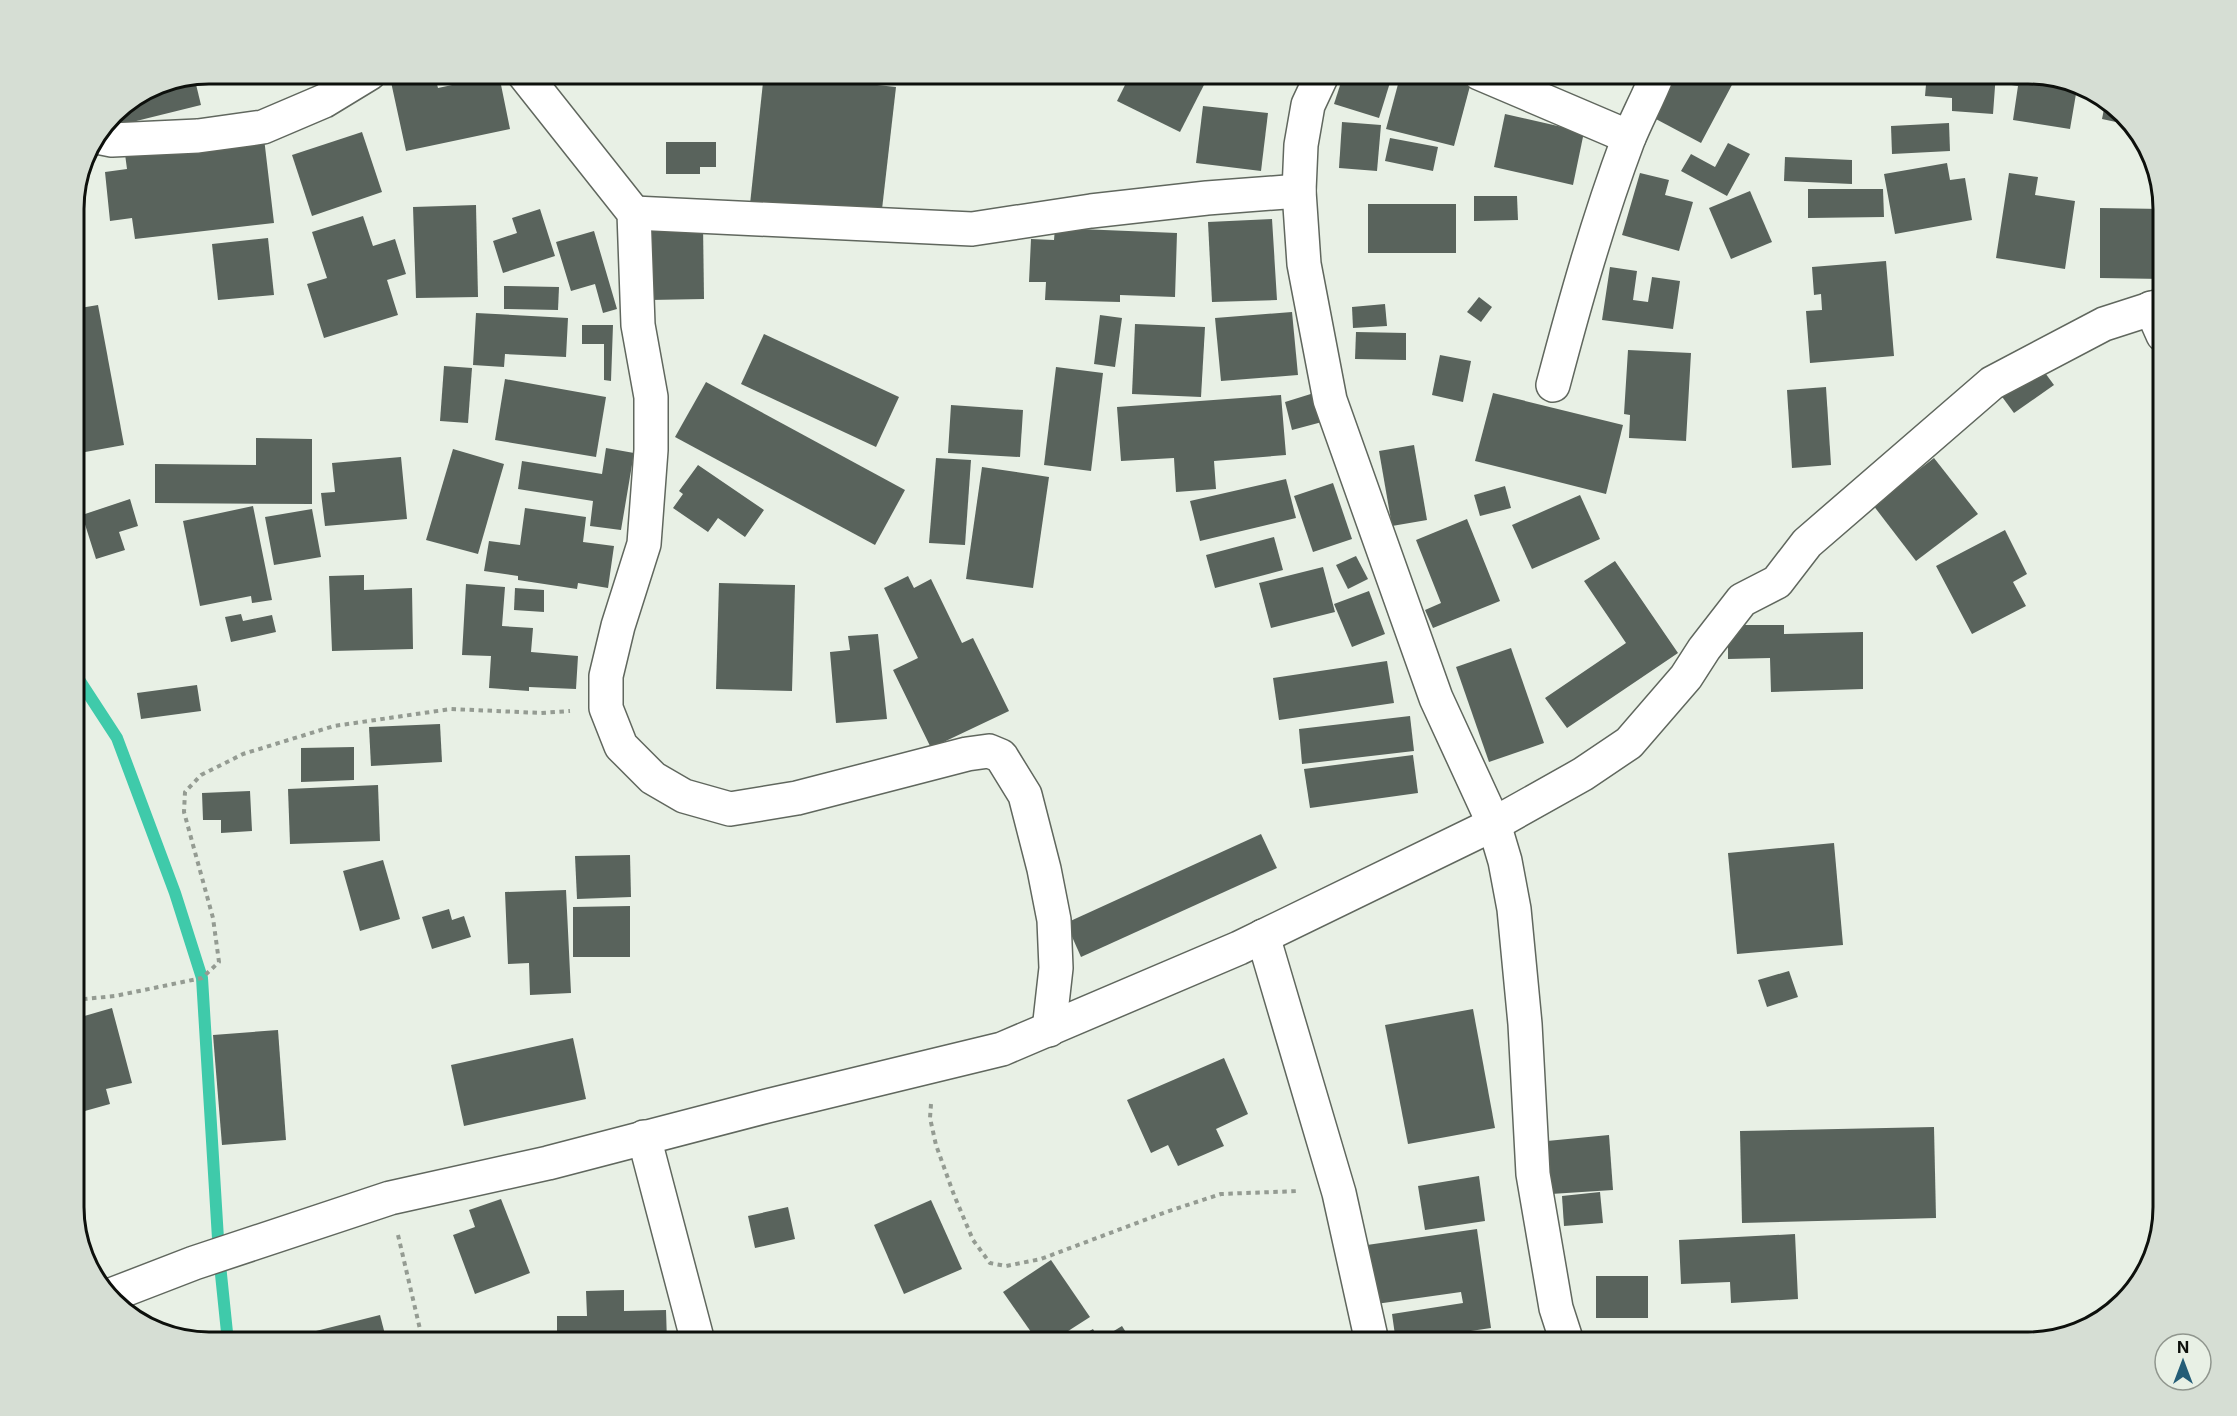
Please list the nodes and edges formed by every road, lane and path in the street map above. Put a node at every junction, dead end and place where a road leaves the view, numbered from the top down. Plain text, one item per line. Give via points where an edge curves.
1 (353, 84) edge
2 (531, 84) edge
3 (1318, 84) edge
4 (1503, 84) edge
5 (1653, 84) edge
6 (1629, 137) junction
7 (105, 139) edge
8 (1299, 191) junction
9 (634, 213) junction
10 (2153, 317) edge
11 (1553, 385) dead end
12 (606, 708) junction
13 (1494, 824) junction
14 (1263, 936) junction
15 (84, 999) edge
16 (1049, 1030) junction
17 (943, 1064) junction
18 (644, 1137) junction
19 (1339, 1193) junction
20 (390, 1198) junction
21 (118, 1292) edge
22 (421, 1332) edge
23 (695, 1332) edge
24 (1370, 1332) edge
25 (1564, 1332) edge

1 - 7 street via 263,127 198,136
2 - 9 street
3 - 8 street via 1308,105
4 - 6 street
5 - 6 street
6 - 11 street via 1575,302
8 - 9 street via 1091,211 972,229
8 - 13 street via 1304,264 1330,400 1436,698
9 - 12 street via 638,325 651,397 651,450 644,544 606,676
10 - 13 street via 2104,324 1992,383 1807,543 1777,582 1742,600 1686,677 1629,742 1583,774
12 - 15 path via 541,713 451,710 334,726 243,753 201,775 185,792 184,812 213,918 219,962 202,978
12 - 16 street via 621,746 652,778 684,796 730,809 797,798 967,753 1001,756 1025,795 1054,920 1056,968
13 - 14 street
13 - 25 street via 1514,909 1533,1174 1556,1308
14 - 16 street
14 - 19 street
16 - 17 street via 1002,1049
17 - 18 street
17 - 19 path via 932,1095 930,1118 936,1145 973,1240 990,1263 1006,1266 1041,1259 1221,1194 1284,1190
18 - 20 street
18 - 23 street
19 - 24 street
20 - 21 street
20 - 22 path

